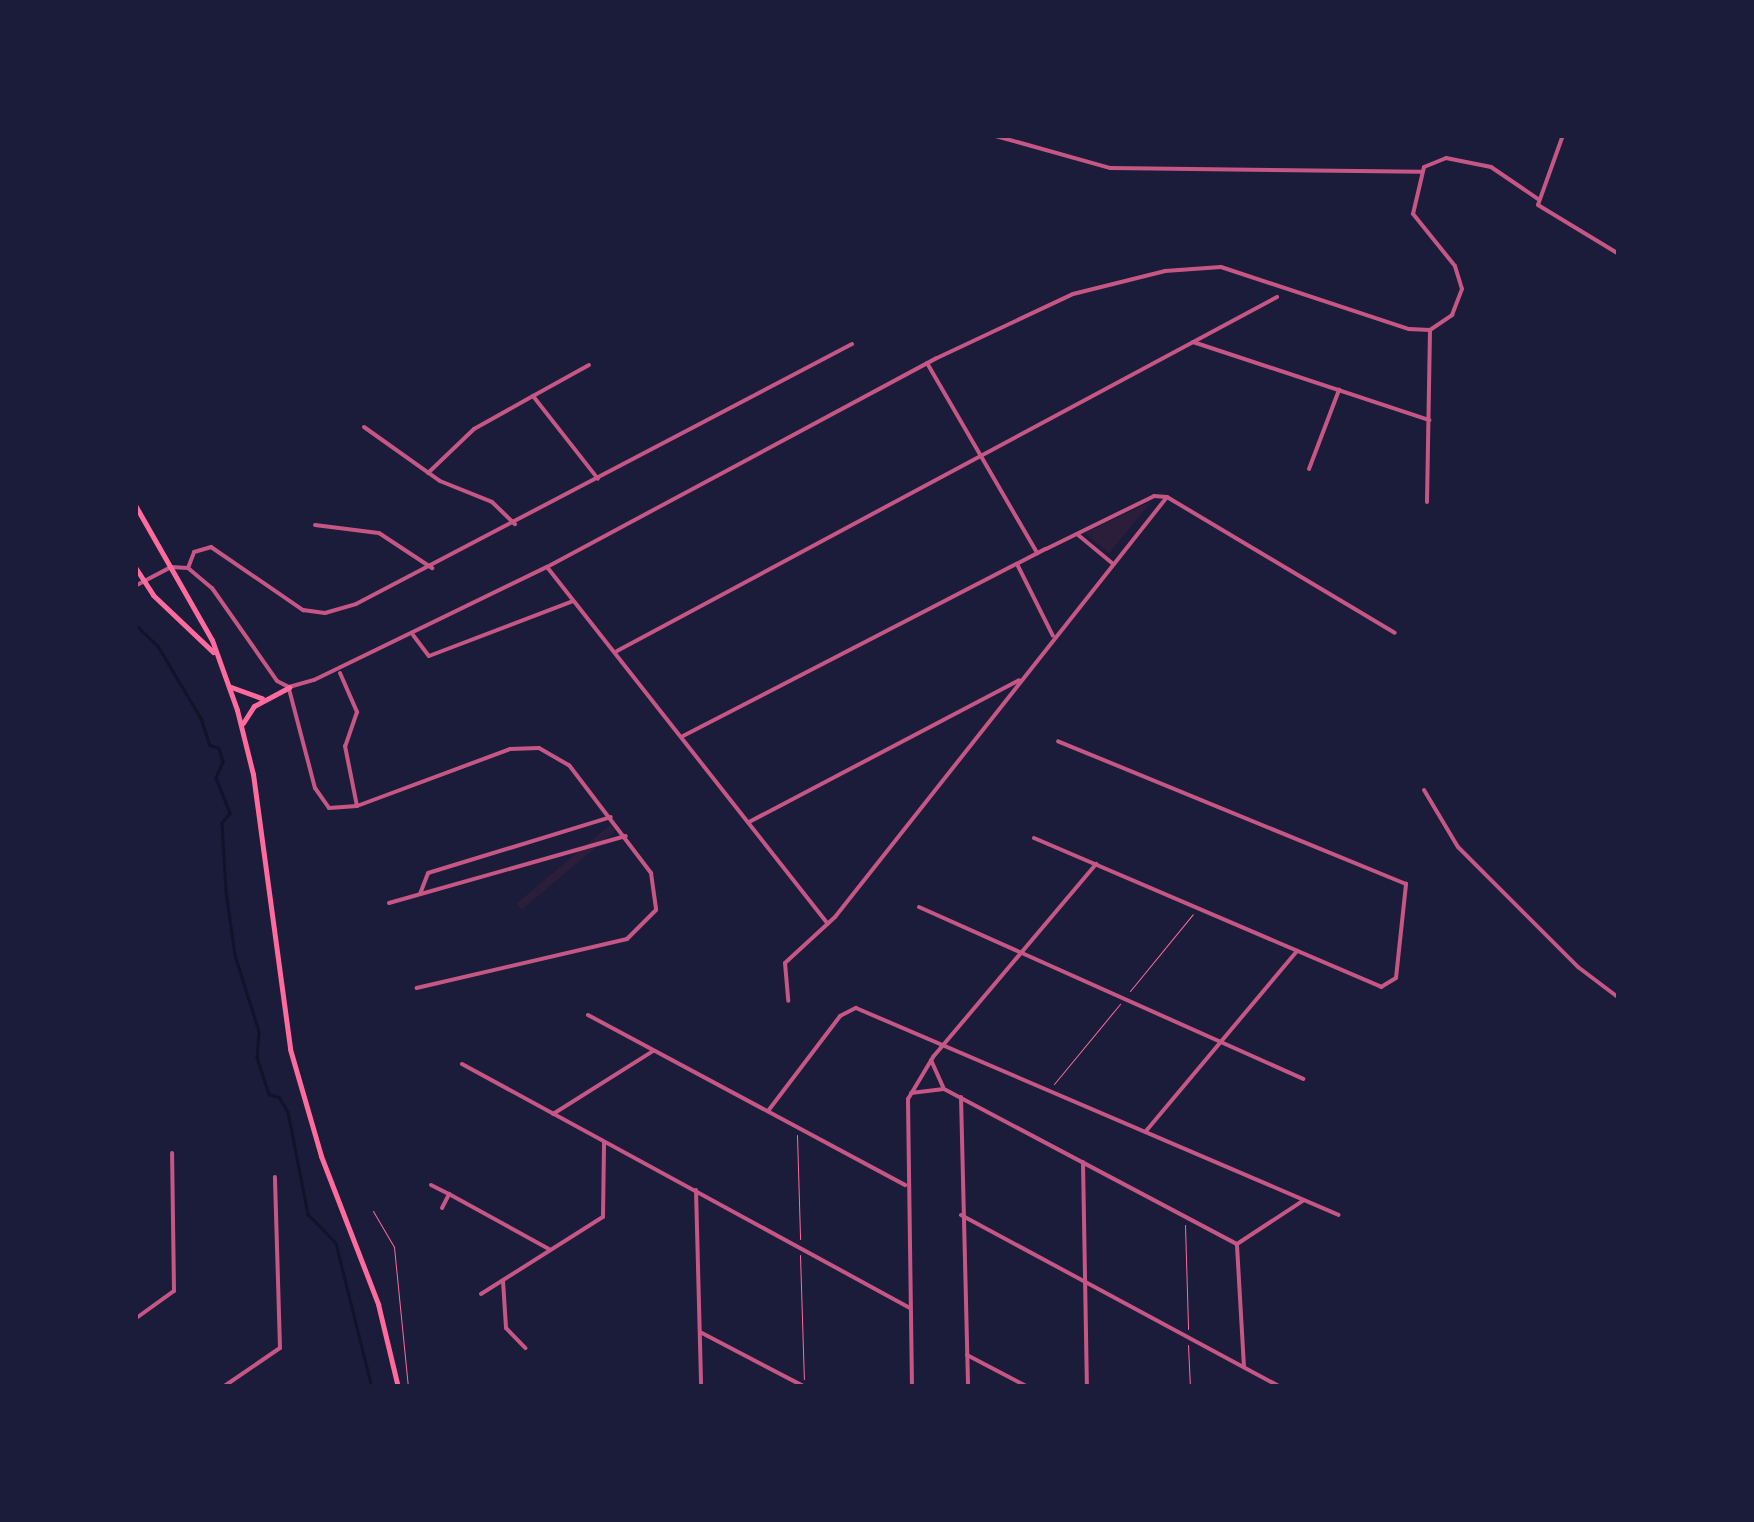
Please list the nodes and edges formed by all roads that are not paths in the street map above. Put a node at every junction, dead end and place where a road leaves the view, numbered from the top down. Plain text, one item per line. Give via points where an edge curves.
1 (992, 135) edge
2 (1563, 135) edge
3 (1421, 172) junction
4 (1538, 199) junction
5 (1619, 254) edge
6 (1277, 298) dead end
7 (1430, 330) junction
8 (1193, 342) junction
9 (852, 344) dead end
10 (927, 363) junction
11 (590, 365) dead end
12 (1339, 390) junction
13 (533, 396) junction
14 (1429, 420) junction
15 (364, 427) dead end
16 (980, 456) junction
17 (1309, 469) dead end
18 (428, 473) junction
19 (598, 479) junction
20 (1167, 497) junction
21 (1427, 502) dead end
22 (135, 504) edge
23 (515, 524) junction
24 (315, 525) dead end
25 (1078, 534) junction
26 (1037, 554) junction
27 (1017, 564) junction
28 (1113, 564) junction
29 (135, 567) edge
30 (547, 567) junction
31 (188, 568) junction
32 (432, 568) junction
33 (143, 581) junction
34 (135, 586) edge
35 (574, 600) junction
36 (1395, 633) dead end
37 (413, 635) junction
38 (1054, 638) junction
39 (617, 650) junction
40 (219, 659) junction
41 (340, 672) junction
42 (1020, 679) junction
43 (228, 686) junction
44 (289, 687) junction
45 (266, 699) junction
46 (241, 726) junction
47 (683, 736) junction
48 (1058, 741) dead end
49 (1424, 790) dead end
50 (357, 806) junction
51 (611, 817) junction
52 (749, 822) junction
53 (626, 836) junction
54 (1034, 838) dead end
55 (1096, 864) junction
56 (420, 894) junction
57 (389, 903) dead end
58 (920, 907) dead end
59 (828, 924) junction
60 (1297, 951) junction
61 (1021, 954) junction
62 (417, 988) dead end
63 (1619, 998) edge
64 (788, 1000) dead end
65 (588, 1015) dead end
66 (1221, 1042) junction
67 (947, 1044) junction
68 (653, 1051) junction
69 (932, 1060) junction
70 (462, 1064) dead end
71 (1303, 1079) dead end
72 (944, 1089) junction
73 (911, 1094) junction
74 (961, 1097) junction
75 (768, 1111) junction
76 (553, 1114) junction
77 (1146, 1131) junction
78 (604, 1142) junction
79 (172, 1153) dead end
80 (1082, 1162) junction
81 (275, 1177) dead end
82 (431, 1184) dead end
83 (907, 1186) junction
84 (696, 1190) junction
85 (449, 1194) junction
86 (1304, 1200) junction
87 (442, 1208) dead end
88 (961, 1216) junction
89 (1339, 1216) dead end
90 (1237, 1244) junction
91 (550, 1250) junction
92 (502, 1280) junction
93 (1086, 1284) junction
94 (481, 1294) dead end
95 (910, 1308) junction
96 (135, 1319) edge
97 (700, 1332) junction
98 (525, 1348) dead end
99 (966, 1355) junction
100 (1244, 1367) junction
101 (223, 1387) edge
102 (398, 1387) edge
103 (701, 1387) edge
104 (804, 1387) edge
105 (912, 1387) edge
106 (968, 1387) edge
107 (1028, 1387) edge
108 (1087, 1387) edge
109 (1280, 1387) edge

1 - 3 street via 1106,168
2 - 4 street
3 - 4 street via 1436,160 1476,163 1507,172
3 - 7 street via 1413,214 1455,266 1462,289 1452,315
4 - 5 street via 1542,208
6 - 8 street
7 - 10 street via 1409,329 1227,268 1196,266 1057,300
7 - 14 street
8 - 12 street
8 - 16 street
9 - 19 street
10 - 16 street
10 - 30 street
11 - 13 street
12 - 14 street
12 - 17 street
13 - 18 street via 468,433
13 - 19 street
14 - 21 street
15 - 18 street
16 - 26 street
16 - 39 street
18 - 23 street via 492,502
19 - 23 street
20 - 25 street via 1158,495
20 - 28 street
20 - 36 street
22 - 40 main road
23 - 32 street
24 - 32 street via 382,534
25 - 26 street
25 - 28 street
26 - 27 street
27 - 38 street
27 - 47 street
28 - 38 street
29 - 33 main road
30 - 35 street
30 - 37 street
31 - 32 street via 194,552 215,548 286,601 318,614
31 - 33 street via 171,567
31 - 44 street via 212,588 272,675
33 - 34 street
33 - 40 main road
35 - 37 street via 428,656
35 - 39 street
37 - 41 street
38 - 42 street
39 - 47 street
40 - 43 main road
41 - 44 street
41 - 50 street via 356,710 345,749
42 - 52 street
42 - 59 street
43 - 45 main road
43 - 46 main road
44 - 45 main road
44 - 50 street via 318,797 333,809
45 - 46 main road
46 - 102 main road via 290,1049 321,1156 378,1304
47 - 52 street
48 - 60 street via 1406,884 1398,973 1386,988
49 - 63 street via 1458,847 1578,968
50 - 51 street via 529,746 570,765
51 - 53 street
51 - 56 street via 428,872
52 - 59 street
53 - 56 street
53 - 62 street via 657,888 656,910 640,930 606,946
54 - 55 street
55 - 60 street
55 - 61 street
56 - 57 street
58 - 61 street
59 - 64 street via 785,963
60 - 66 street
61 - 66 street
61 - 67 street
65 - 68 street
66 - 71 street
66 - 77 street
67 - 69 street
67 - 75 street via 850,1008
67 - 77 street
68 - 75 street
68 - 76 street
69 - 72 street
69 - 73 street
70 - 76 street
72 - 73 street
72 - 74 street
73 - 83 street
74 - 80 street
74 - 88 street
75 - 83 street
76 - 78 street
77 - 86 street
78 - 84 street
78 - 91 street via 604,1216
79 - 96 street via 174,1291
80 - 90 street
80 - 93 street
81 - 101 street via 280,1348
82 - 85 street
83 - 95 street
84 - 95 street
84 - 97 street
85 - 87 street
85 - 91 street
86 - 89 street
86 - 90 street
88 - 93 street
88 - 99 street
90 - 100 street
91 - 92 street
92 - 94 street
92 - 98 street via 508,1332
93 - 100 street
93 - 108 street
95 - 105 street
97 - 103 street
97 - 104 street
99 - 106 street
99 - 107 street
100 - 109 street

